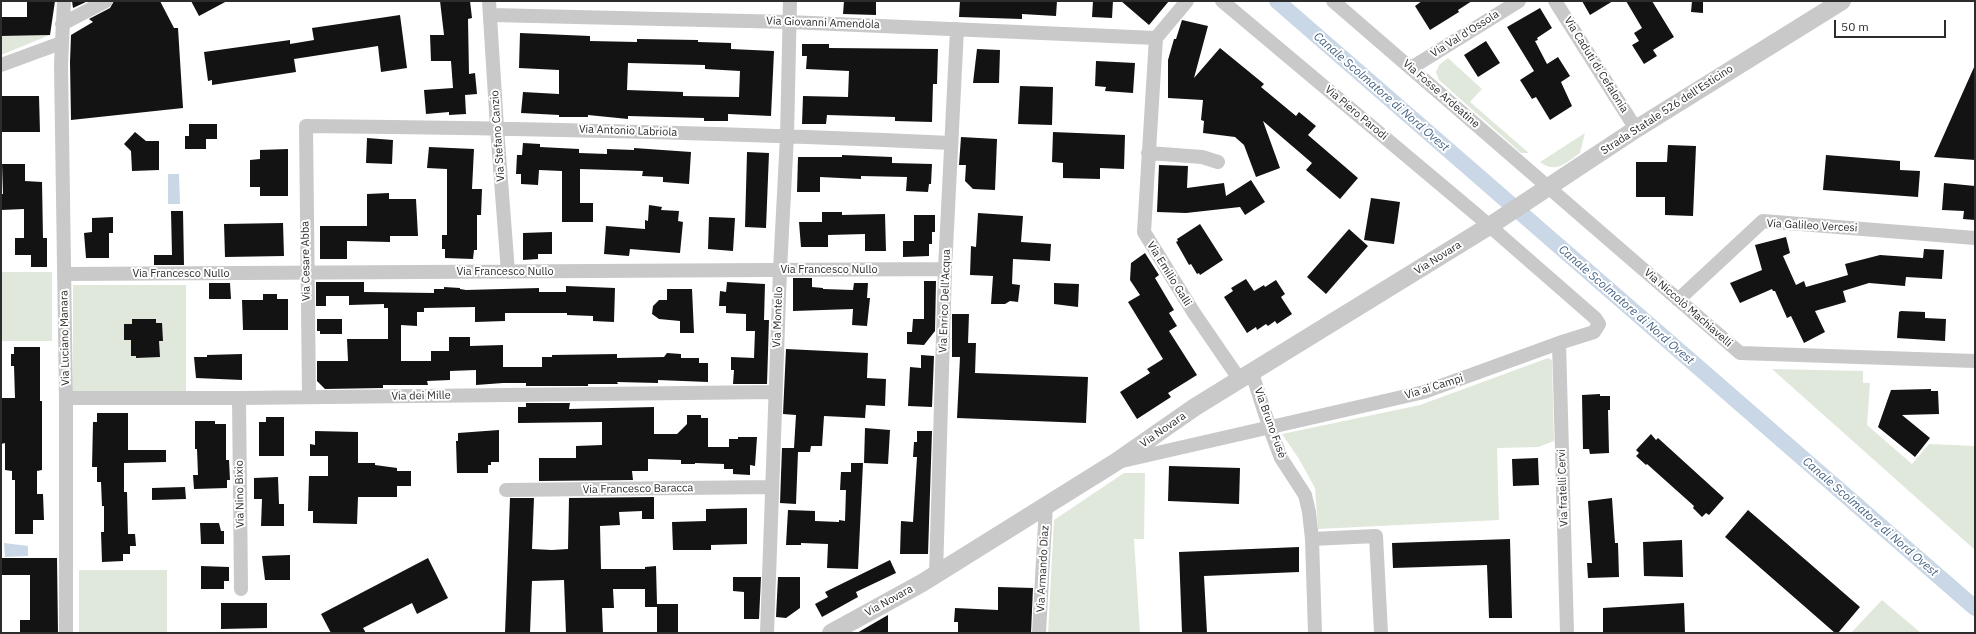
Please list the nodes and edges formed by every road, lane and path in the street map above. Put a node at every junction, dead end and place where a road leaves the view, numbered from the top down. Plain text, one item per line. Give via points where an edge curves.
1 (64, 1) edge
2 (106, 1) edge
3 (790, 1) edge
4 (1187, 1) edge
5 (1222, 1) edge
6 (1333, 1) edge
7 (1519, 1) edge
8 (1555, 1) edge
9 (1842, 1) edge
10 (490, 8) edge
11 (789, 22) junction
12 (62, 24) junction
13 (957, 29) junction
14 (1156, 38) junction
15 (61, 43) junction
16 (1, 65) edge
17 (1411, 68) junction
18 (306, 126) joint
19 (497, 128) junction
20 (1636, 129) junction
21 (787, 136) junction
22 (951, 143) junction
23 (1148, 153) junction
24 (1218, 162) dead end
25 (1544, 191) junction
26 (1492, 224) junction
27 (1975, 238) edge
28 (945, 269) junction
29 (780, 270) junction
30 (508, 272) junction
31 (306, 273) junction
32 (65, 274) junction
33 (1678, 300) junction
34 (1559, 343) junction
35 (1975, 361) edge
36 (1246, 377) junction
37 (775, 392) junction
38 (309, 397) junction
39 (66, 398) junction
40 (239, 398) junction
41 (1269, 426) junction
42 (1116, 462) junction
43 (771, 487) junction
44 (506, 490) dead end
45 (1046, 505) junction
46 (1312, 539) junction
47 (936, 574) junction
48 (241, 589) dead end
49 (66, 633) edge
50 (767, 633) edge
51 (831, 633) edge
52 (1039, 633) edge
53 (1315, 633) edge
54 (1381, 633) edge
55 (1567, 633) edge

1 - 12 street, Via Luciano Manara
2 - 12 street
3 - 11 street, Via Montello
4 - 14 street
5 - 26 street, Via Piero Parodi
6 - 17 street, Via Fosse Ardeatine
7 - 17 street, Via Val d'Ossola
8 - 20 street, Via Caduti di Cefalonia
9 - 20 street, Strada Statale 526 dell'Esticino
10 - 11 street, Via Giovanni Amendola
10 - 19 street, Via Stefano Canzio
11 - 13 street, Via Giovanni Amendola
11 - 21 street, Via Montello
12 - 15 street, Via Luciano Manara
13 - 14 street, Via Giovanni Amendola
13 - 22 street, Via Enrico Dell'Acqua
14 - 23 street, Via Emilio Galli
15 - 16 street
15 - 32 street, Via Luciano Manara
17 - 25 street, Via Fosse Ardeatine
18 - 19 street, Via Antonio Labriola
18 - 31 street, Via Cesare Abba
19 - 21 street, Via Antonio Labriola
19 - 30 street, Via Stefano Canzio
20 - 25 street, Strada Statale 526 dell'Esticino
21 - 22 street, Via Antonio Labriola
21 - 29 street, Via Montello
22 - 28 street, Via Enrico Dell'Acqua
23 - 24 street via 1202,157
23 - 36 street, Via Emilio Galli via 1144,232 1194,313
25 - 26 street, Strada Statale 526 dell'Esticino
25 - 33 street, Via Niccolò Machiavelli
26 - 34 street, Via ai Campi via 1596,318 1599,324 1594,332
26 - 36 street, Via Novara
27 - 33 street, Via Galileo Vercesi via 1763,221
28 - 29 street, Via Francesco Nullo
28 - 47 street, Via Enrico Dell'Acqua
29 - 30 street, Via Francesco Nullo
29 - 37 street, Via Montello
30 - 31 street, Via Francesco Nullo
31 - 32 street, Via Francesco Nullo
31 - 38 street, Via Cesare Abba
32 - 39 street, Via Luciano Manara
33 - 35 street, Via Niccolò Machiavelli via 1740,353
34 - 41 street, Via ai Campi via 1424,392
34 - 55 street, Via fratelli Cervi
36 - 41 street, Via Bruno Fusè
36 - 42 street, Via Novara
37 - 38 street, Via dei Mille
37 - 43 street, Via Montello
38 - 40 street, Via dei Mille
39 - 40 street, Via dei Mille
39 - 49 street, Via Luciano Manara
40 - 48 street, Via Nino Bixio
41 - 42 street, Via ai Campi
41 - 46 street, Via Bruno Fusè via 1281,458 1305,495 1310,512
42 - 45 street, Via Novara
43 - 44 street, Via Francesco Baracca
43 - 50 street, Via Montello
45 - 47 street, Via Novara
45 - 52 street, Via Armando Diaz
46 - 53 street, Via Bruno Fusè
46 - 54 street via 1376,536
47 - 51 street, Via Novara

